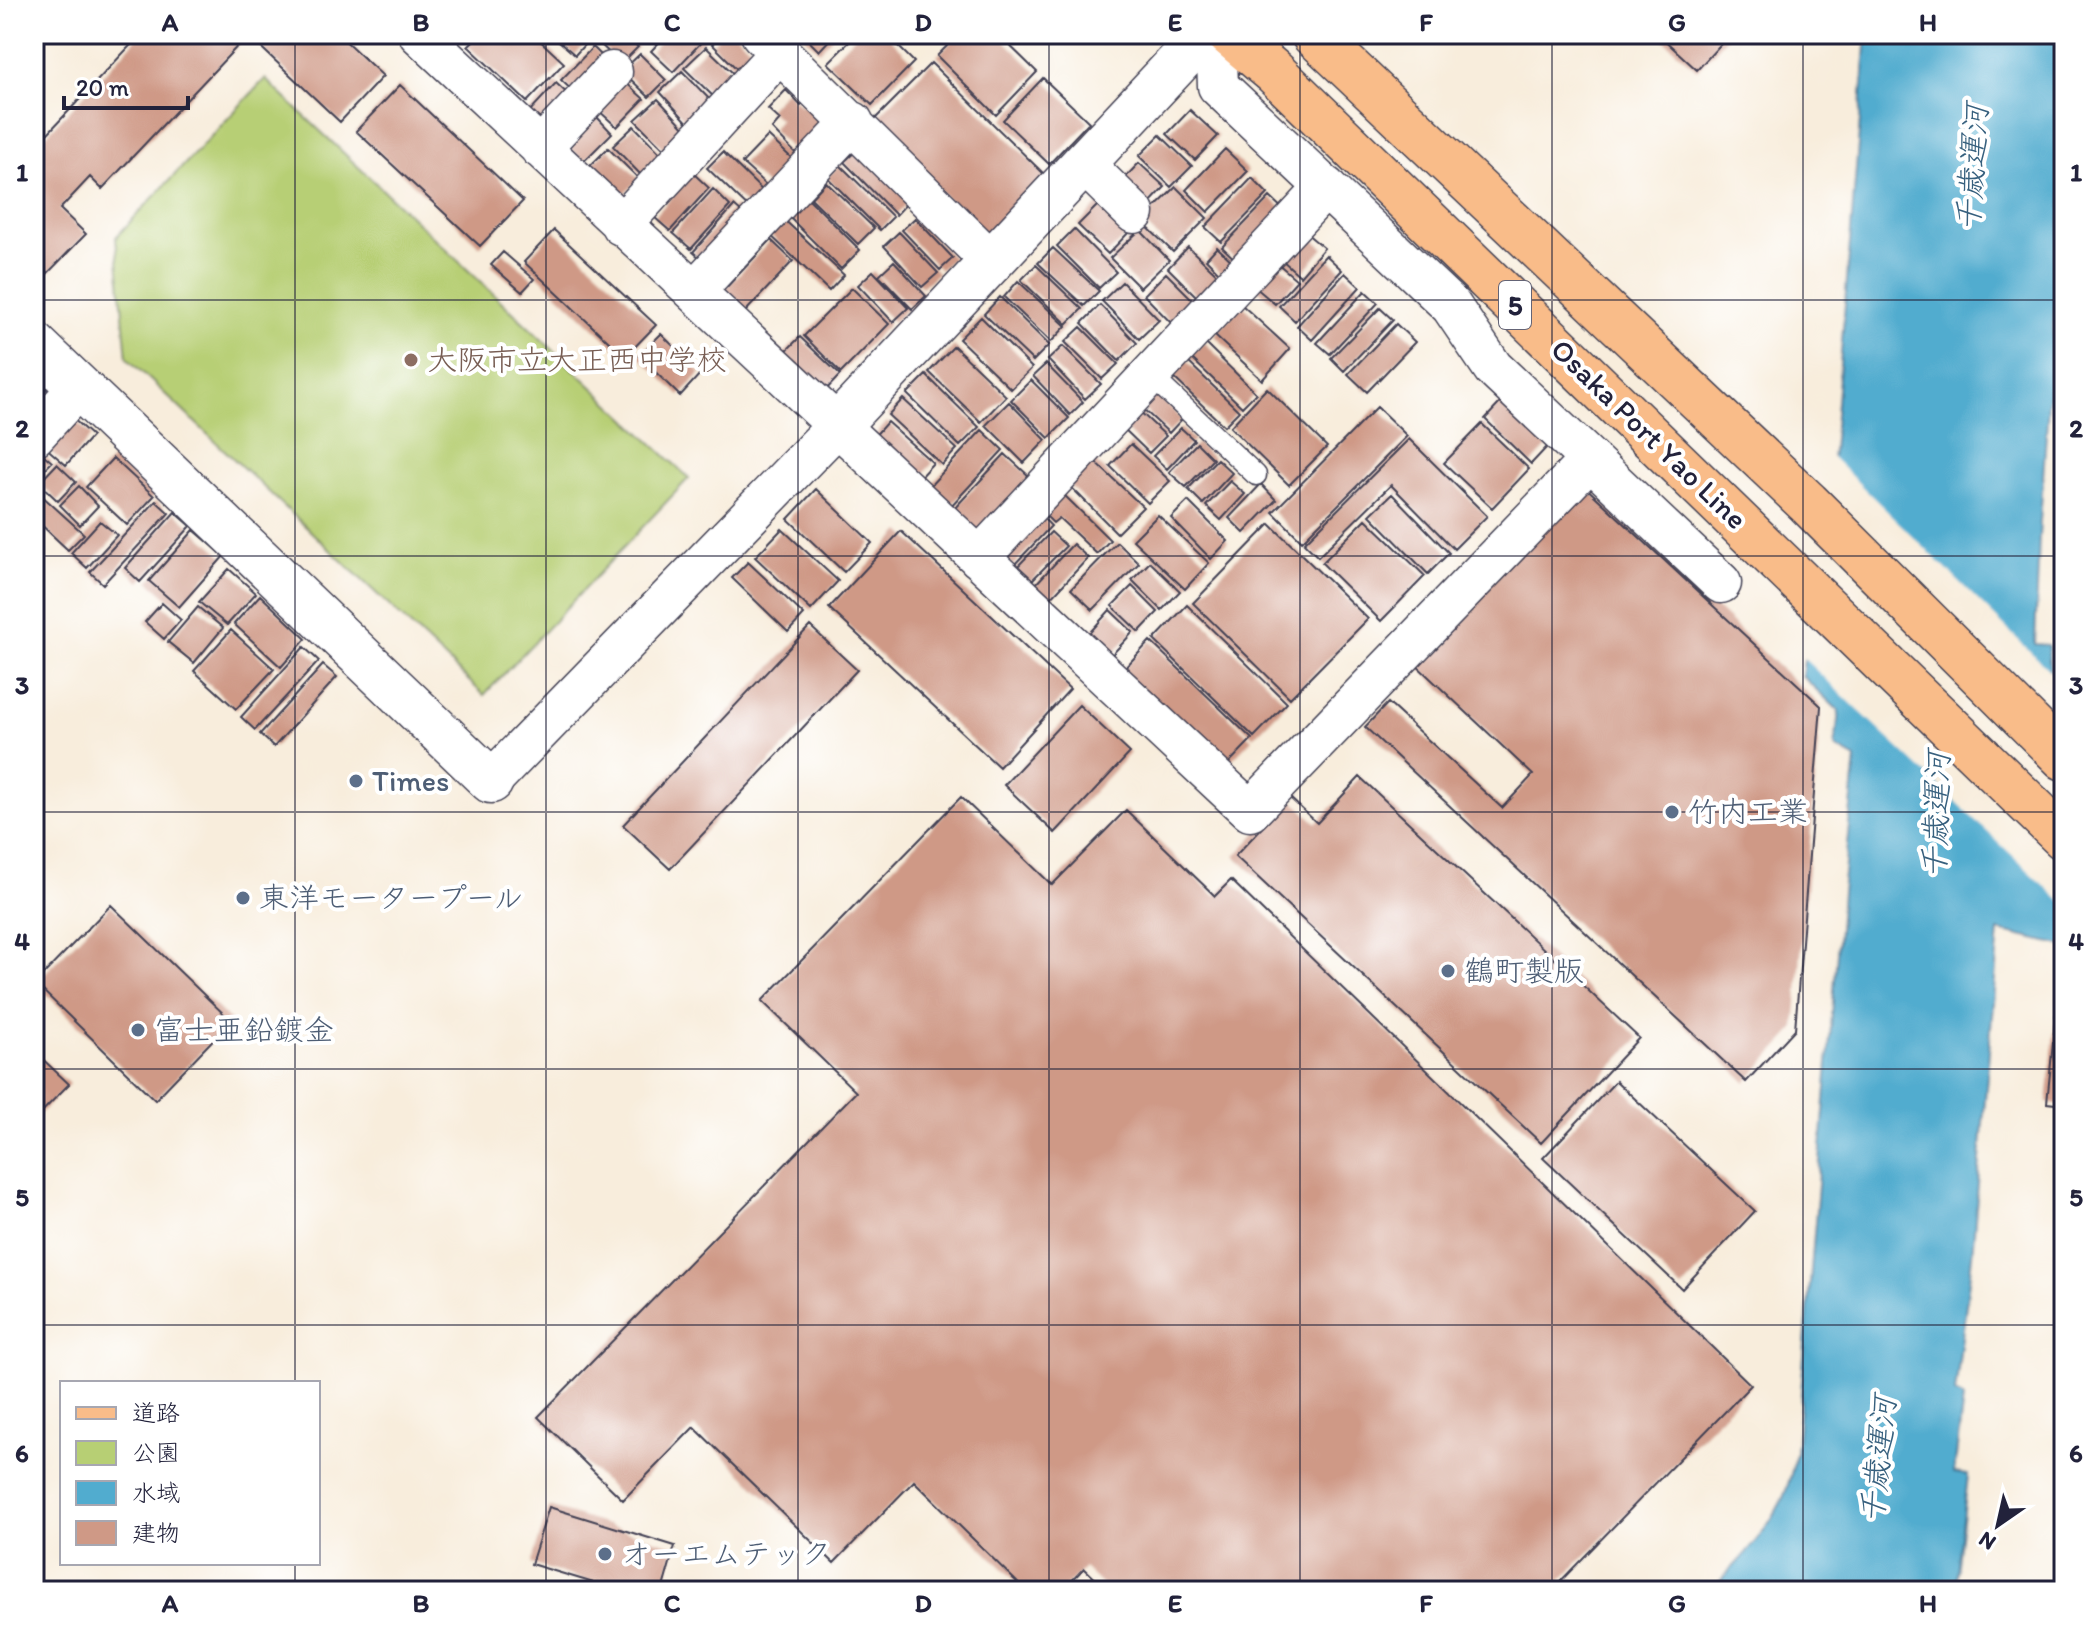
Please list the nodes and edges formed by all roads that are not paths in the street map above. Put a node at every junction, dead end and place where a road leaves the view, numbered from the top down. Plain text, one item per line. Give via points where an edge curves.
1 (1205, 34) edge
2 (1216, 34) edge
3 (1229, 34) edge
4 (1313, 34) edge
5 (423, 35) edge
6 (771, 43) edge
7 (612, 72) dead end
8 (853, 122) junction
9 (540, 148) junction
10 (1083, 163) junction
11 (1326, 187) junction
12 (1134, 213) dead end
13 (621, 225) junction
14 (991, 261) junction
15 (694, 291) junction
16 (34, 344) edge
17 (1150, 375) junction
18 (79, 387) junction
19 (838, 425) junction
20 (34, 436) edge
21 (1590, 460) junction
22 (1256, 475) dead end
23 (979, 558) junction
24 (1721, 583) dead end
25 (2063, 757) edge
26 (491, 781) joint
27 (2064, 838) edge

1 - 10 street
2 - 11 street via 1218,86
3 - 27 main road, Osaka Port Yao Line / 5
4 - 25 main road, Osaka Port Yao Line / 5 via 1808,503
5 - 9 street
6 - 8 street
6 - 13 street
7 - 9 street
8 - 14 street
8 - 15 street
9 - 13 street
10 - 12 street
10 - 14 street
11 - 17 street
11 - 21 street via 1451,306 1493,368
13 - 15 street
14 - 19 street
15 - 19 street
16 - 18 street
17 - 22 lane
17 - 23 street
18 - 20 street
18 - 26 street
19 - 23 street
19 - 26 street
21 - 23 street via 1250,811
21 - 24 street

